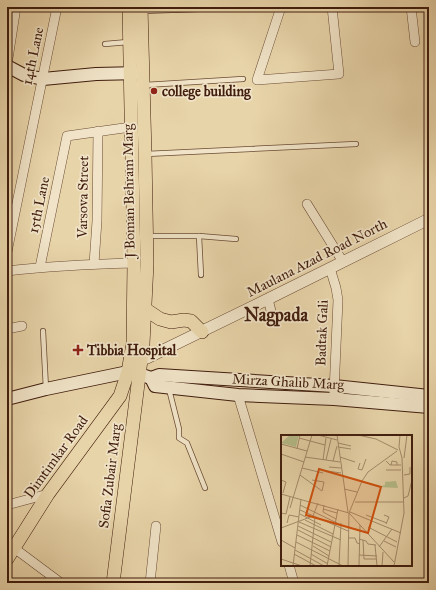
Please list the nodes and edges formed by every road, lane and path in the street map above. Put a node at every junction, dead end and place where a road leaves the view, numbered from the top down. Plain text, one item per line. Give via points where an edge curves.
1 (16, 7) edge
2 (57, 7) edge
3 (257, 7) edge
4 (281, 7) edge
5 (332, 7) edge
6 (411, 7) edge
7 (137, 8) edge
8 (187, 8) edge
9 (130, 42) junction
10 (415, 42) dead end
11 (105, 44) dead end
12 (7, 66) edge
13 (139, 77) junction
14 (43, 79) junction
15 (243, 80) dead end
16 (131, 127) junction
17 (98, 131) junction
18 (356, 144) dead end
19 (65, 149) joint
20 (145, 154) junction
21 (307, 204) dead end
22 (429, 219) edge
23 (146, 236) junction
24 (199, 236) junction
25 (236, 239) dead end
26 (7, 252) edge
27 (343, 262) junction
28 (134, 263) junction
29 (94, 264) junction
30 (40, 267) junction
31 (330, 268) junction
32 (7, 271) edge
33 (201, 275) dead end
34 (268, 299) junction
35 (145, 309) junction
36 (273, 319) dead end
37 (22, 326) dead end
38 (7, 329) edge
39 (43, 331) dead end
40 (202, 332) junction
41 (138, 369) junction
42 (334, 386) junction
43 (168, 388) junction
44 (46, 389) junction
45 (238, 395) junction
46 (429, 396) edge
47 (7, 399) edge
48 (334, 399) junction
49 (429, 407) edge
50 (205, 488) dead end
51 (48, 494) junction
52 (7, 505) edge
53 (156, 526) dead end
54 (281, 539) edge
55 (10, 554) edge
56 (289, 566) edge
57 (50, 579) edge
58 (292, 582) edge
59 (62, 583) edge
60 (113, 583) edge
61 (150, 583) edge

1 - 12 street
2 - 14 street, 14th Lane
3 - 8 lane
4 - 5 street via 257,80 339,74
6 - 10 street
7 - 8 lane
7 - 9 main road, J Boman Behram Marg
7 - 13 main road, J Boman Behram Marg
9 - 11 lane
9 - 13 main road, J Boman Behram Marg
12 - 14 main road via 24,75
13 - 14 main road via 96,74
13 - 15 lane
13 - 16 main road, J Boman Behram Marg
13 - 20 main road, J Boman Behram Marg
14 - 26 street, 14th Lane
16 - 17 street, Varsova Street
16 - 28 main road, J Boman Behram Marg
17 - 19 street, Varsova Street via 67,136
17 - 29 street, Varsova Street
18 - 20 lane
19 - 30 street, 15th Lane
20 - 23 main road, J Boman Behram Marg
21 - 27 street
22 - 27 street, Maulana Azad Road North
23 - 24 lane
23 - 35 main road, J Boman Behram Marg
24 - 25 lane
24 - 33 lane
27 - 31 street, Maulana Azad Road North
28 - 29 street
28 - 41 main road, J Boman Behram Marg via 133,343
29 - 30 street
30 - 32 street
31 - 34 street, Maulana Azad Road North
31 - 42 street, Badtak Gali via 338,300
34 - 36 street
34 - 40 street, Maulana Azad Road North
35 - 40 main road via 160,320 191,321
35 - 41 main road, J Boman Behram Marg via 143,344
37 - 38 street
39 - 44 lane
40 - 41 street, Maulana Azad Road North via 147,358
41 - 42 main road, Mirza Ghalib Marg via 159,375
41 - 43 main road, Mirza Ghalib Marg via 154,386
41 - 44 main road
41 - 51 main road, Dimtimkar Road
41 - 60 main road, Sofia Zubair Marg
42 - 46 main road, Mirza Ghalib Marg
42 - 48 street, Badtak Gali
43 - 45 main road, Mirza Ghalib Marg
43 - 50 lane via 179,438 187,443
44 - 47 main road
45 - 48 main road, Mirza Ghalib Marg
45 - 54 street
48 - 49 main road, Mirza Ghalib Marg
51 - 52 street
51 - 55 main road, Dimtimkar Road
53 - 61 street
55 - 57 street
56 - 58 street
57 - 59 street

